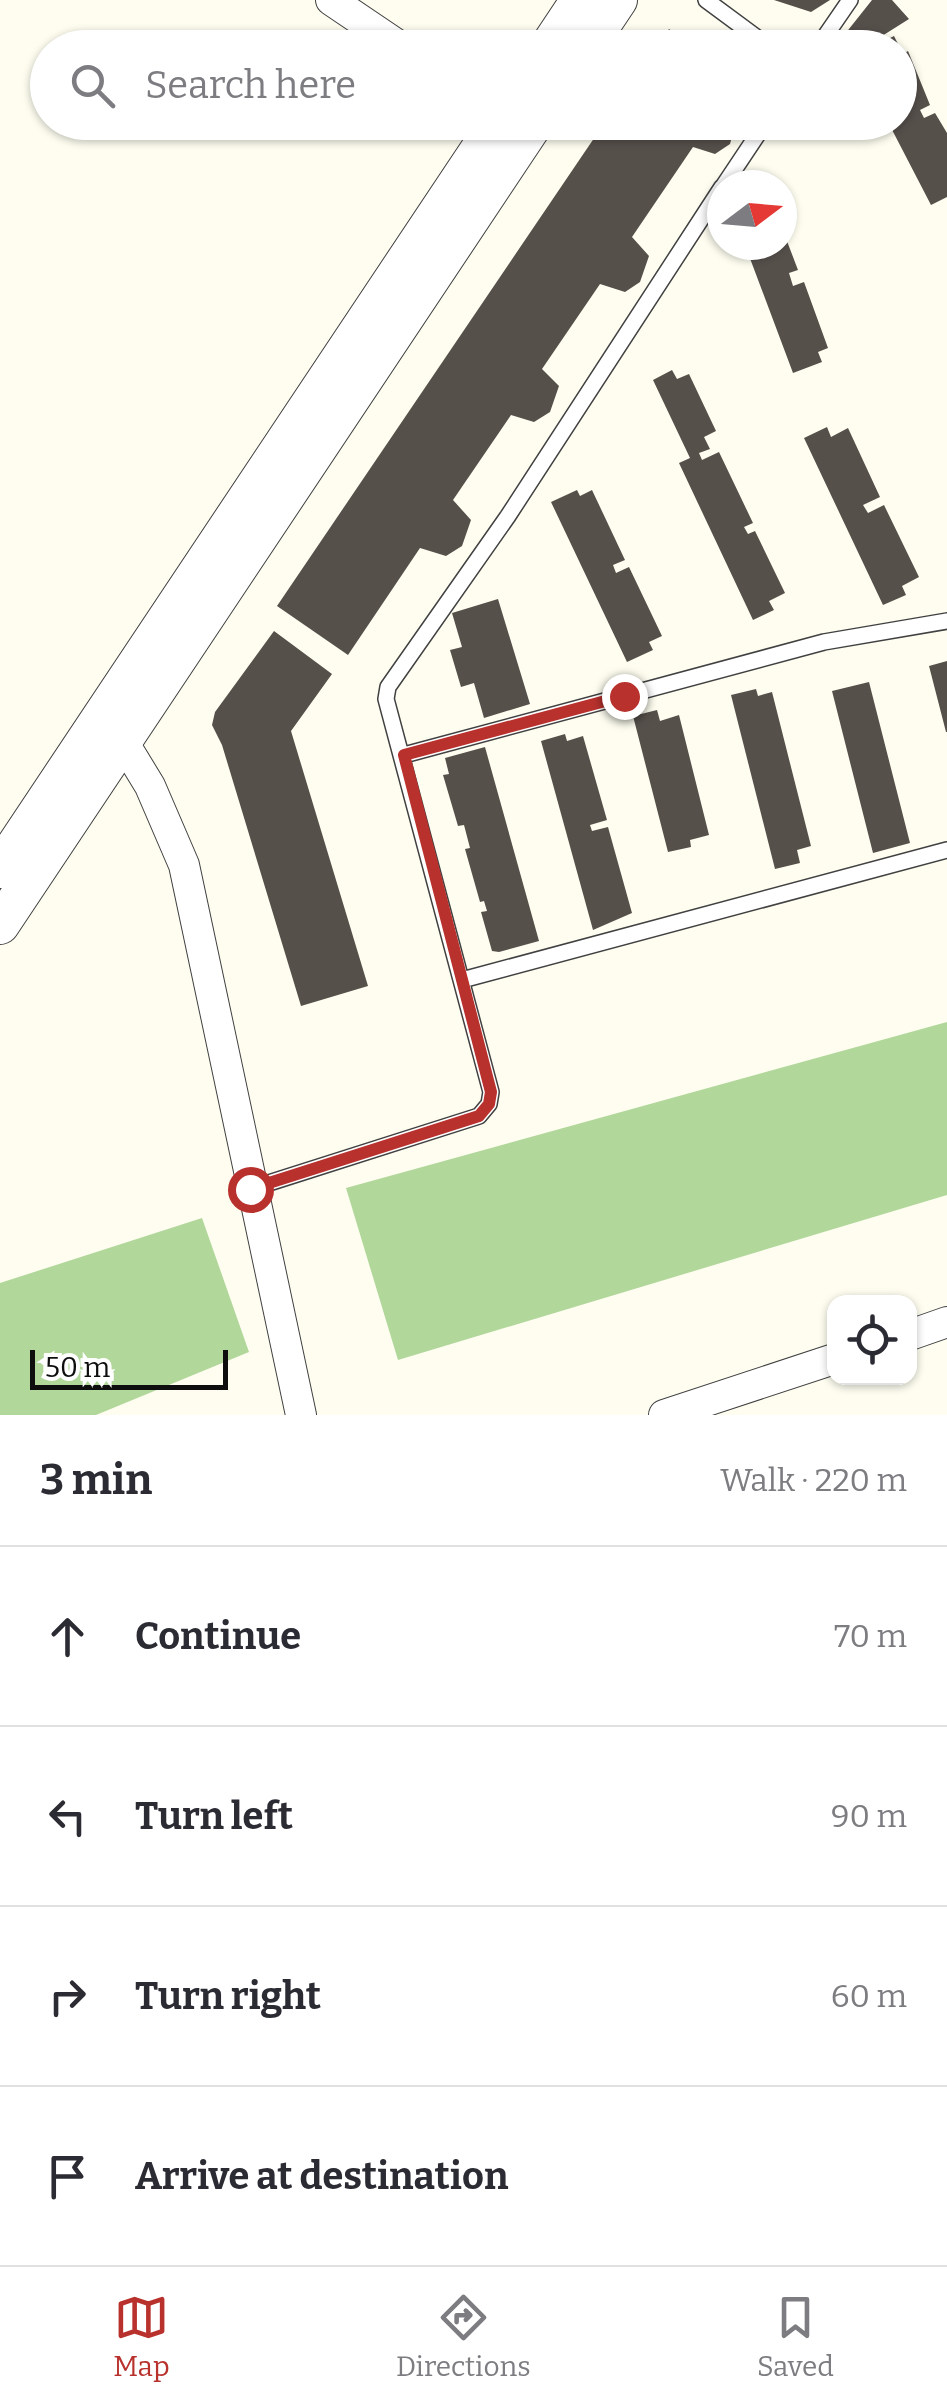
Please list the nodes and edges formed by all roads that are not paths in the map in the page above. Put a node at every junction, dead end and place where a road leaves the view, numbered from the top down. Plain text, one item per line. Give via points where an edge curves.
1 (331, 0) edge
2 (580, 0) edge
3 (618, 0) edge
4 (706, 0) edge
5 (850, 0) edge
6 (375, 30) edge
7 (560, 30) edge
8 (598, 30) edge
9 (747, 30) edge
10 (829, 30) edge
11 (486, 140) edge
12 (523, 140) edge
13 (754, 140) edge
14 (734, 170) edge
15 (707, 211) edge
16 (947, 621) edge
17 (122, 740) junction
18 (404, 755) junction
19 (947, 850) edge
20 (0, 870) edge
21 (0, 925) edge
22 (462, 980) junction
23 (250, 1189) junction
24 (947, 1322) edge
25 (917, 1332) edge
26 (827, 1361) edge
27 (301, 1415) edge
28 (664, 1415) edge

1 - 6 street
2 - 7 street
3 - 8 street
4 - 9 lane
5 - 10 lane
11 - 20 street
12 - 17 street
13 - 14 lane
15 - 18 lane via 508,516 394,674 386,698
16 - 18 lane via 824,642
17 - 21 street
17 - 23 street via 184,865
18 - 22 lane
19 - 22 lane
22 - 23 lane via 491,1092 479,1116
23 - 27 street
24 - 25 street
26 - 28 street

